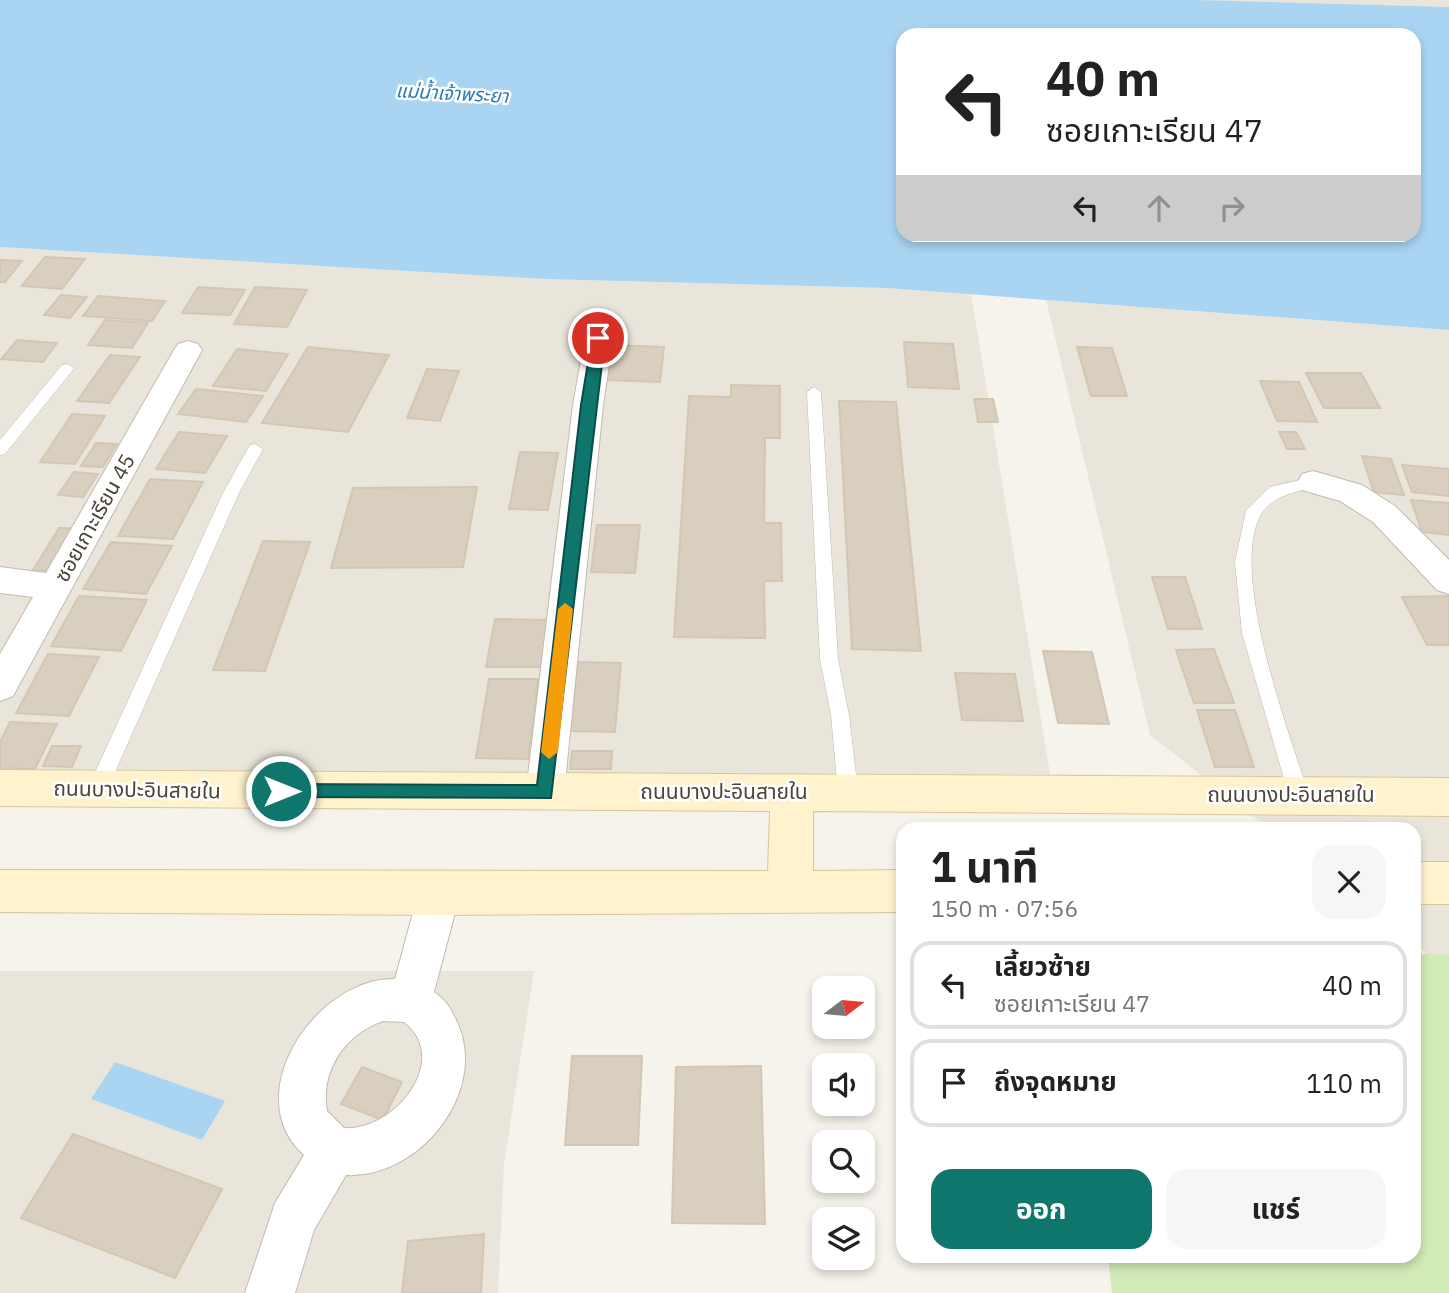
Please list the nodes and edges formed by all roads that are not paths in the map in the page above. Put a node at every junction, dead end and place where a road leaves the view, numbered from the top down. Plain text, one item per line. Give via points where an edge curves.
1 (598, 338) dead end
2 (188, 350) dead end
3 (66, 368) dead end
4 (814, 392) dead end
5 (255, 449) dead end
6 (0, 450) edge
7 (1313, 482) joint
8 (0, 580) edge
9 (1449, 581) edge
10 (56, 587) junction
11 (0, 686) edge
12 (0, 788) edge
13 (97, 790) junction
14 (545, 792) junction
15 (792, 792) junction
16 (848, 792) junction
17 (1299, 796) junction
18 (1449, 797) edge
19 (1421, 883) edge
20 (1449, 883) edge
21 (0, 891) edge
22 (790, 891) junction
23 (896, 891) edge
24 (439, 894) junction
25 (410, 1002) junction
26 (334, 1150) junction
27 (270, 1293) edge

1 - 14 street
2 - 10 street, ซอยเกาะเรียน 45
3 - 6 lane
4 - 16 lane via 829,659
5 - 13 lane
7 - 9 street via 1350,493 1384,514
7 - 17 lane via 1276,491 1252,515 1243,562 1251,633
8 - 10 street
10 - 11 street, ซอยเกาะเรียน 45
12 - 13 main road, ถนนบางปะอินสายใน
13 - 14 main road, ถนนบางปะอินสายใน
14 - 15 main road, ถนนบางปะอินสายใน
15 - 16 main road, ถนนบางปะอินสายใน
15 - 22 main road
16 - 17 main road, ถนนบางปะอินสายใน
17 - 18 main road, ถนนบางปะอินสายใน
19 - 20 main road
21 - 24 main road
22 - 23 main road
22 - 24 main road
24 - 25 street
25 - 26 street via 383,1000 356,1009 332,1028 306,1071 302,1100 309,1127
25 - 26 street via 428,1013 440,1031 446,1053 442,1077 420,1117 401,1137 377,1149
26 - 27 street via 292,1220

